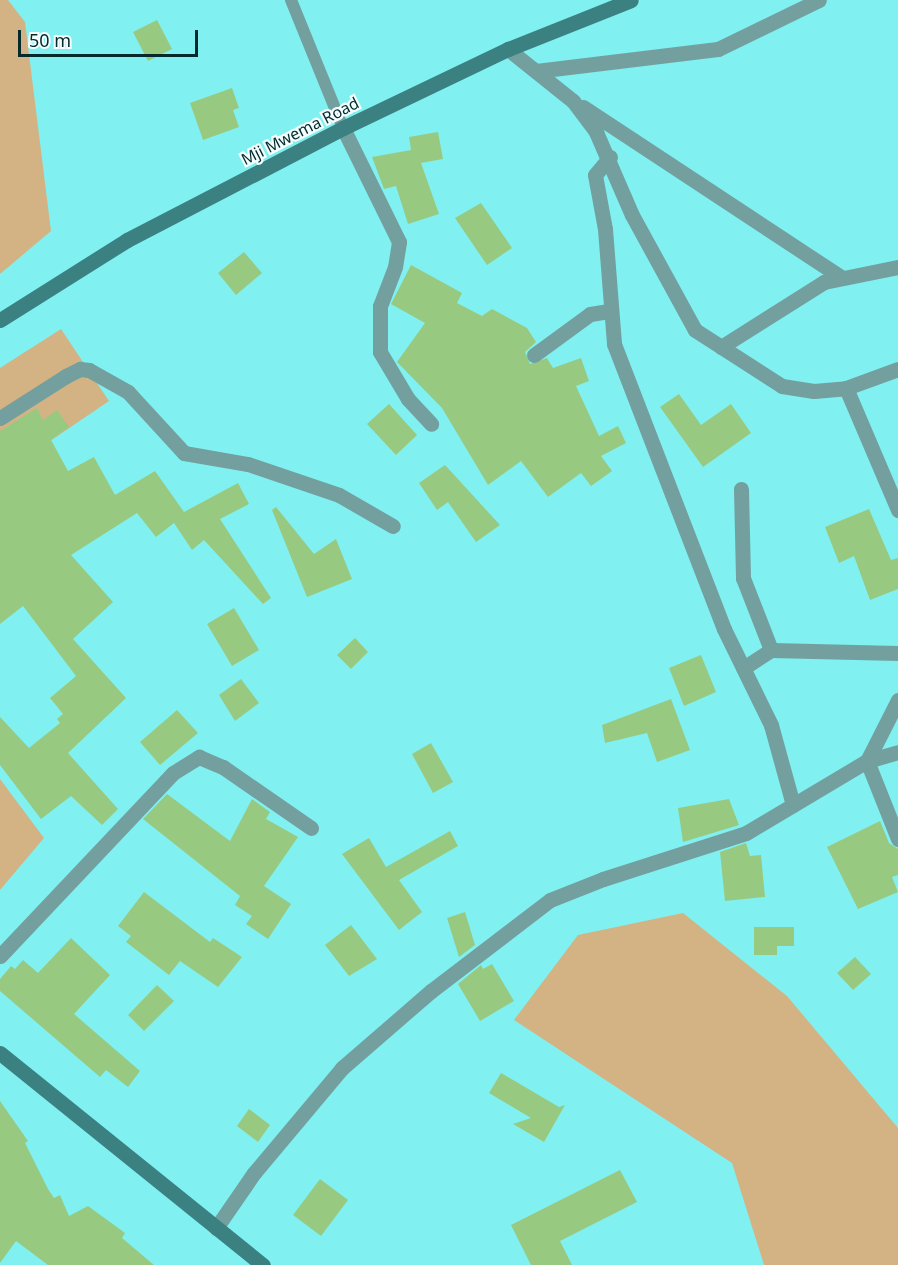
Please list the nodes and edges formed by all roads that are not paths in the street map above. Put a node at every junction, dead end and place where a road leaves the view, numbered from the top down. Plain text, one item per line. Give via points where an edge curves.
1 (291, 0) edge
2 (631, 0) edge
3 (819, 0) edge
4 (508, 49) junction
5 (536, 71) junction
6 (573, 101) junction
7 (343, 128) junction
8 (610, 157) junction
9 (898, 267) edge
10 (841, 277) junction
11 (609, 311) junction
12 (0, 320) edge
13 (720, 347) junction
14 (534, 355) dead end
15 (898, 369) edge
16 (846, 388) junction
17 (0, 418) edge
18 (431, 424) dead end
19 (741, 489) dead end
20 (898, 510) edge
21 (393, 526) dead end
22 (771, 650) junction
23 (898, 653) edge
24 (743, 668) junction
25 (898, 700) edge
26 (898, 752) edge
27 (867, 761) junction
28 (793, 805) junction
29 (310, 828) dead end
30 (898, 839) edge
31 (0, 956) edge
32 (0, 1053) edge
33 (216, 1228) junction
34 (263, 1265) edge

1 - 7 lane
2 - 4 main road, Mji Mwema Road
3 - 5 street via 718,49
4 - 5 street
4 - 7 main road, Mji Mwema Road
5 - 6 street
6 - 8 street
6 - 10 street
7 - 12 main road, Mji Mwema Road via 127,240
7 - 18 street via 399,242 380,306 380,352 408,399
8 - 11 street via 595,175 605,229
8 - 13 street via 632,215 683,312 695,330
9 - 10 street
10 - 13 street via 824,282
11 - 14 street via 590,314
11 - 24 street via 614,344 638,409
13 - 16 street via 782,386 814,391
15 - 16 street
16 - 20 street
17 - 21 street via 66,376 80,369 89,370 128,392 184,453 248,464 339,495
19 - 22 street via 743,578
22 - 23 street
22 - 24 street
24 - 28 street via 771,725
25 - 27 street
26 - 27 street
27 - 28 street
27 - 30 street
28 - 33 street via 746,833 603,879 550,900 524,919 431,991 342,1068 254,1173
29 - 31 street via 223,767 199,757 173,773
32 - 33 main road
33 - 34 main road

